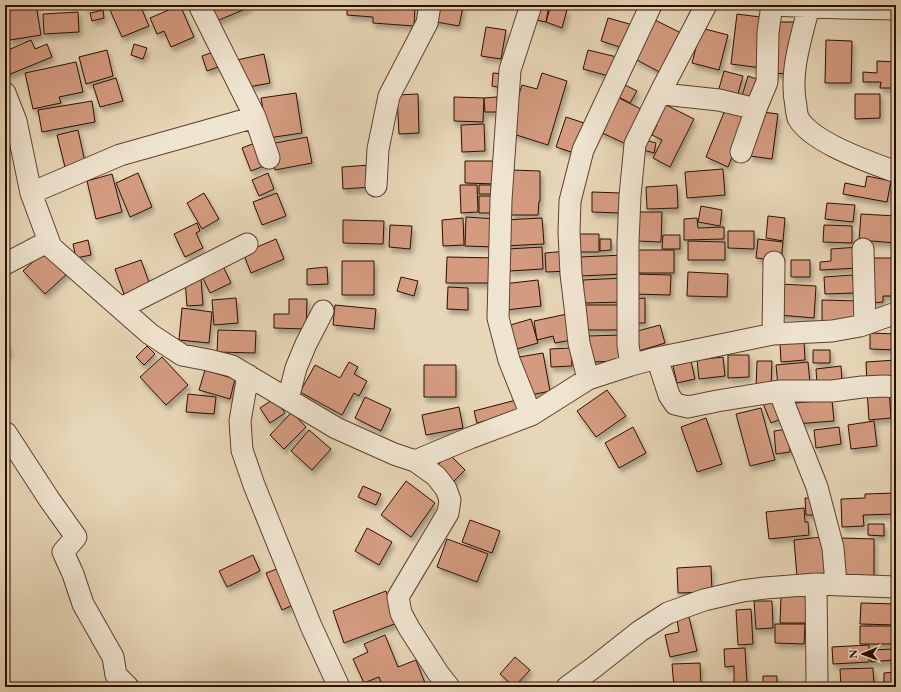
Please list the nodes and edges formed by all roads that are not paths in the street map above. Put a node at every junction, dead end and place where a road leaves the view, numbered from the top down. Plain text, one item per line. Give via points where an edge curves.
1 (198, 5) edge
2 (430, 5) edge
3 (531, 5) edge
4 (650, 5) edge
5 (706, 5) edge
6 (771, 5) edge
7 (809, 6) junction
8 (842, 7) edge
9 (896, 9) edge
10 (5, 93) edge
11 (660, 93) junction
12 (756, 109) junction
13 (255, 117) junction
14 (741, 152) dead end
15 (269, 158) dead end
16 (896, 172) edge
17 (376, 186) dead end
18 (31, 193) junction
19 (49, 241) junction
20 (247, 244) dead end
21 (863, 249) dead end
22 (774, 262) dead end
23 (5, 264) edge
24 (121, 308) junction
25 (323, 311) dead end
26 (896, 313) edge
27 (865, 324) junction
28 (772, 334) junction
29 (657, 358) junction
30 (631, 365) junction
31 (248, 374) junction
32 (588, 379) junction
33 (896, 387) edge
34 (779, 391) junction
35 (288, 399) junction
36 (531, 414) junction
37 (5, 434) edge
38 (415, 462) junction
39 (826, 584) junction
40 (896, 587) edge
41 (128, 687) edge
42 (338, 687) edge
43 (449, 687) edge
44 (567, 687) edge
45 (816, 687) edge

1 - 13 street
2 - 17 street via 427,23 389,96 378,149
3 - 36 street via 510,70 501,200 498,318 508,360
4 - 32 street via 583,150 570,201 571,274 579,343
5 - 11 street
6 - 7 street
6 - 12 street via 767,82
7 - 8 street
7 - 16 street via 794,70 793,95 798,117 810,131 828,143
8 - 9 street
10 - 18 street via 16,121
11 - 12 street via 718,100
11 - 30 street via 635,144 628,242 628,345
12 - 14 street
13 - 15 street
13 - 18 street via 120,155
18 - 19 street
19 - 23 street
19 - 24 street via 51,247
20 - 24 street
21 - 27 street
22 - 28 street
24 - 31 street via 150,334 182,355 232,366
25 - 35 street via 306,344
26 - 27 street
27 - 28 street via 832,331
28 - 29 street
29 - 30 street
29 - 34 street via 669,395 675,404 688,407
30 - 32 street
31 - 35 street
31 - 42 street via 240,421 242,450 308,619
32 - 36 street
33 - 34 street
34 - 39 street via 817,487 833,548
35 - 38 street via 336,428
36 - 38 street
37 - 41 street via 76,538 63,552 83,604 113,657 116,675
38 - 43 street via 436,476 446,489 450,500 448,513 398,597 401,613 409,628
39 - 40 street
39 - 44 street via 742,591 704,600 668,613 640,631
39 - 45 street

